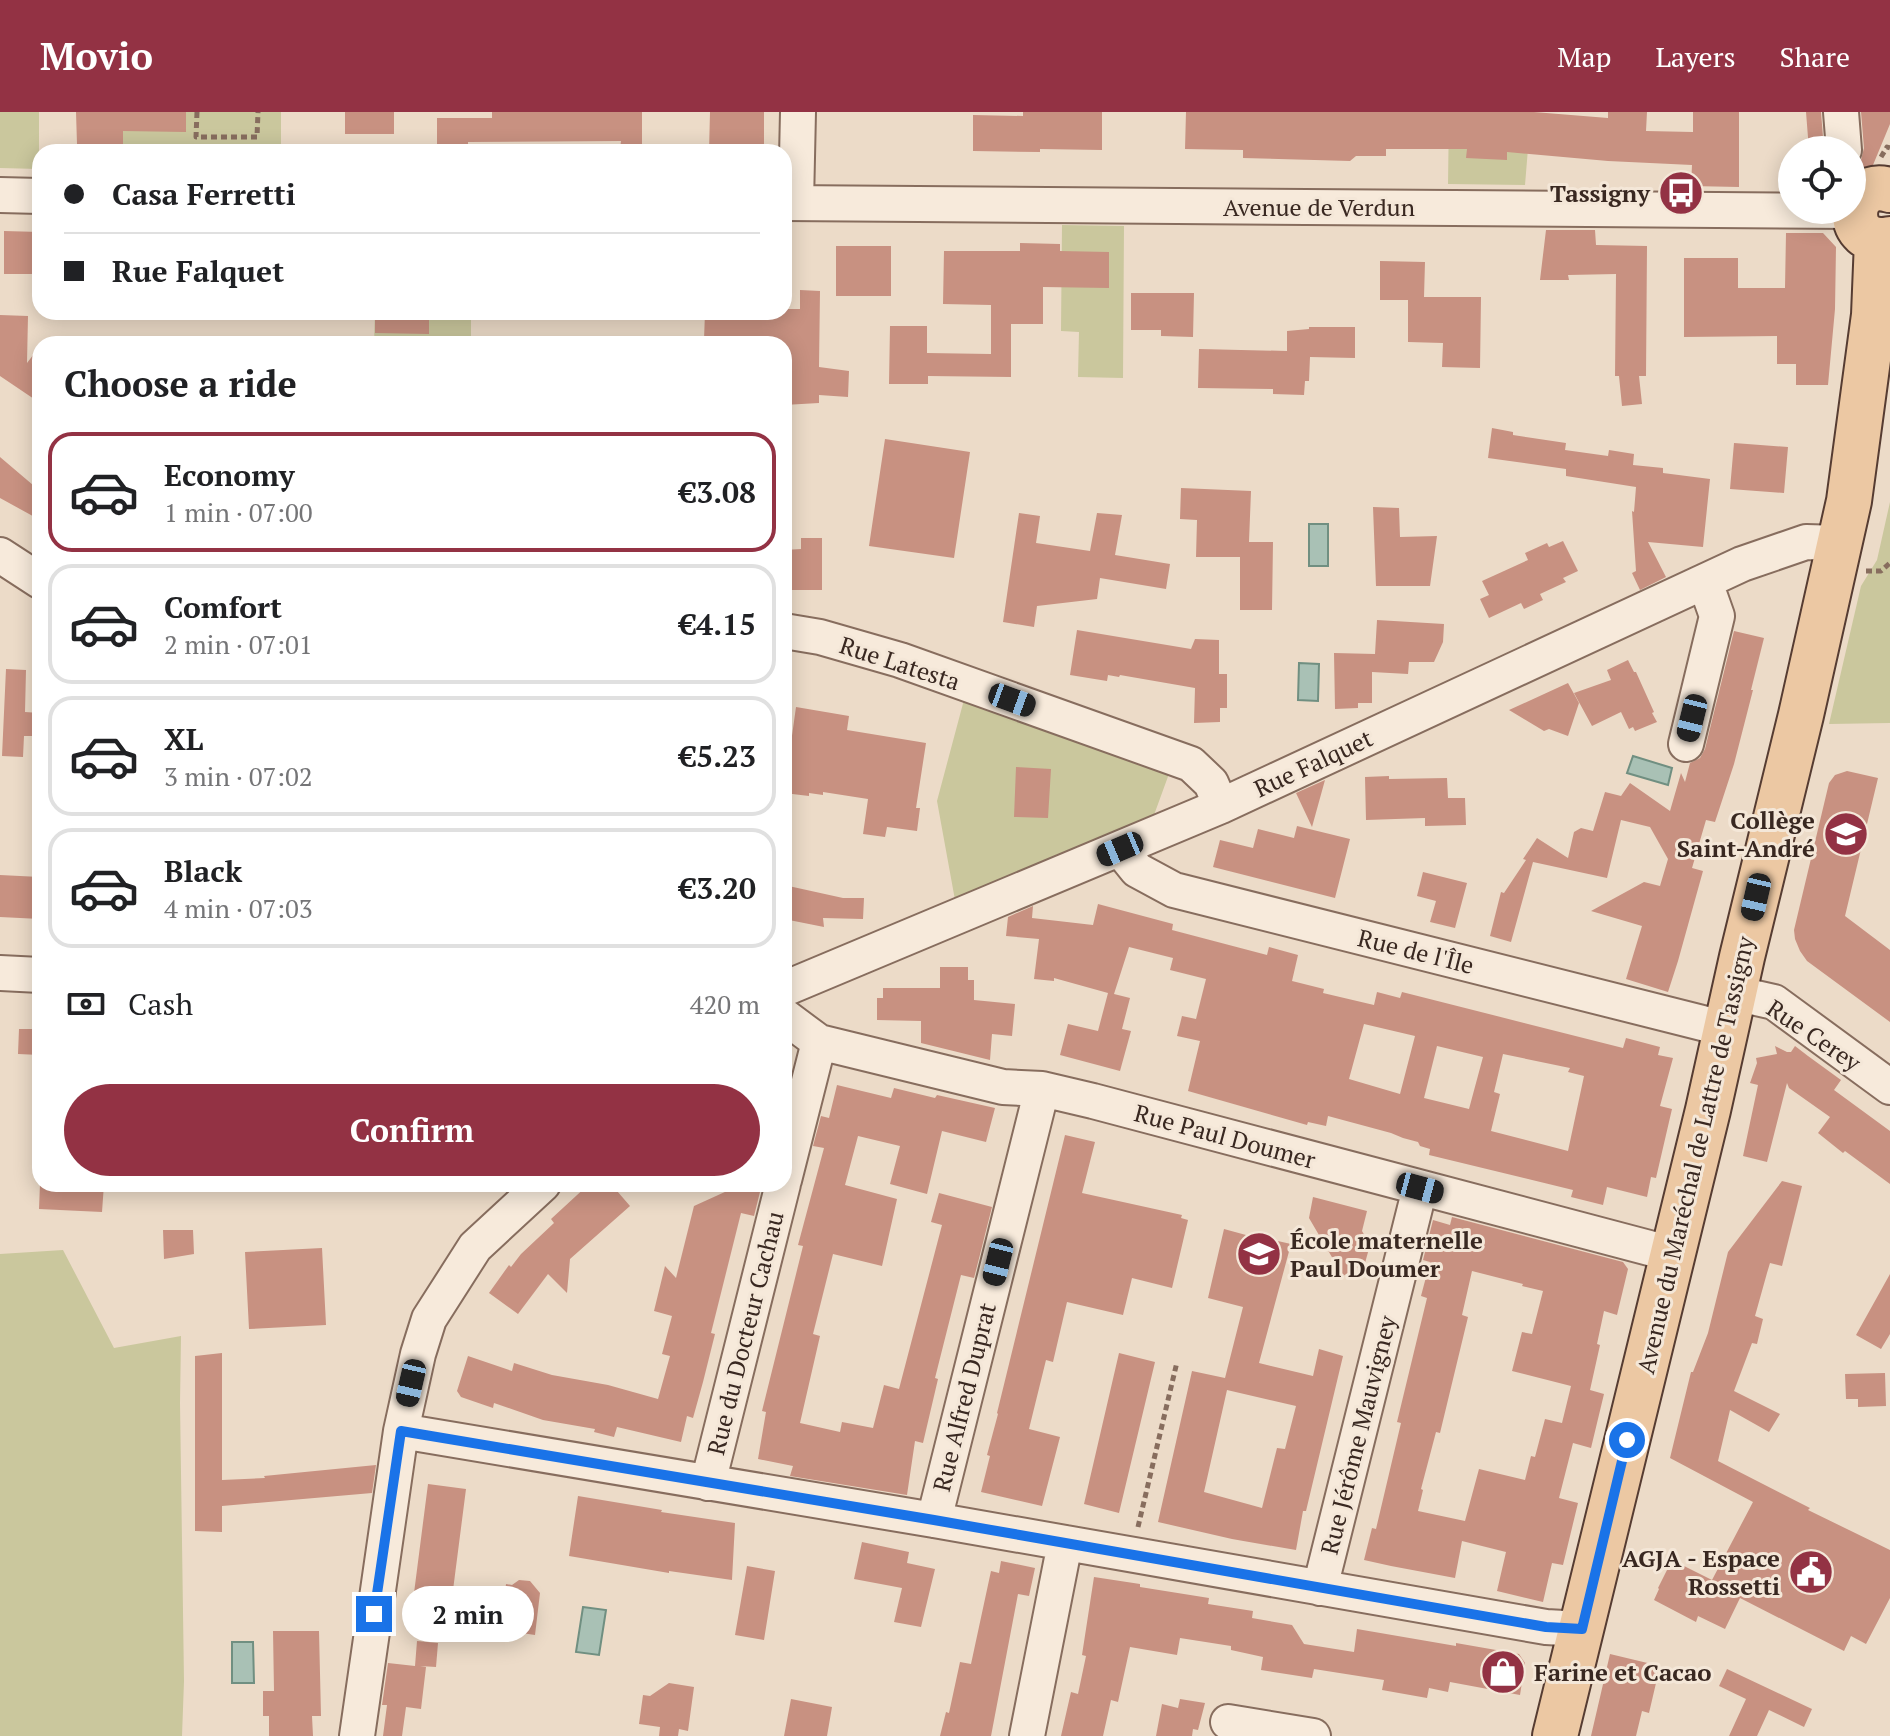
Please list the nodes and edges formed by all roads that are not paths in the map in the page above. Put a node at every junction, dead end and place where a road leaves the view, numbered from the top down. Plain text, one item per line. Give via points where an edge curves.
1 (798, 112) edge
2 (1841, 112) edge
3 (1843, 136) edge
4 (792, 180) edge
5 (0, 195) edge
6 (32, 196) edge
7 (792, 203) edge
8 (1876, 203) edge
9 (0, 555) edge
10 (1851, 556) junction
11 (32, 576) edge
12 (1705, 582) junction
13 (792, 632) edge
14 (1686, 744) dead end
15 (1221, 806) junction
16 (1120, 849) junction
17 (0, 973) edge
18 (32, 975) edge
19 (792, 986) edge
20 (1730, 1011) junction
21 (792, 1022) edge
22 (819, 1042) junction
23 (1890, 1087) edge
24 (1042, 1089) junction
25 (792, 1150) edge
26 (1420, 1188) junction
27 (534, 1192) edge
28 (781, 1192) edge
29 (1672, 1254) junction
30 (401, 1431) junction
31 (708, 1483) junction
32 (934, 1520) junction
33 (1065, 1543) junction
34 (1320, 1588) junction
35 (1582, 1629) junction
36 (1228, 1722) dead end
37 (357, 1736) edge
38 (1027, 1736) edge
39 (1313, 1736) edge
40 (1555, 1736) edge

1 - 4 street
2 - 3 street
5 - 6 street
7 - 8 street, Avenue de Verdun
8 - 10 main road, Avenue du Maréchal de Lattre de Tassigny via 1874,315 1856,460
9 - 11 street
10 - 12 street, Rue Falquet via 1806,542
10 - 20 main road, Avenue du Maréchal de Lattre de Tassigny
12 - 14 street via 1717,616
12 - 15 street, Rue Falquet
13 - 15 street, Rue Latesta via 900,660 1191,764 1211,783
15 - 16 street, Rue Falquet
16 - 19 street, Rue Falquet
16 - 20 street, Rue de l'Île via 1137,870 1174,890
17 - 18 street
20 - 23 street, Rue Cerey via 1774,1002
20 - 29 main road, Avenue du Maréchal de Lattre de Tassigny
21 - 22 street, Rue Paul Doumer
22 - 24 street, Rue Paul Doumer via 1003,1087
22 - 25 street, Rue du Docteur Cachau
24 - 26 street, Rue Paul Doumer
24 - 32 street, Rue Alfred Duprat
26 - 29 street, Rue Paul Doumer
26 - 34 street, Rue Jérôme Mauvigney
27 - 30 street via 475,1247 429,1319
28 - 31 street, Rue du Docteur Cachau
29 - 35 main road, Avenue du Maréchal de Lattre de Tassigny
30 - 31 street
30 - 37 street
31 - 32 street
32 - 33 street
33 - 34 street
33 - 38 street
34 - 35 street
35 - 40 main road, Avenue du Maréchal de Lattre de Tassigny
36 - 39 street

